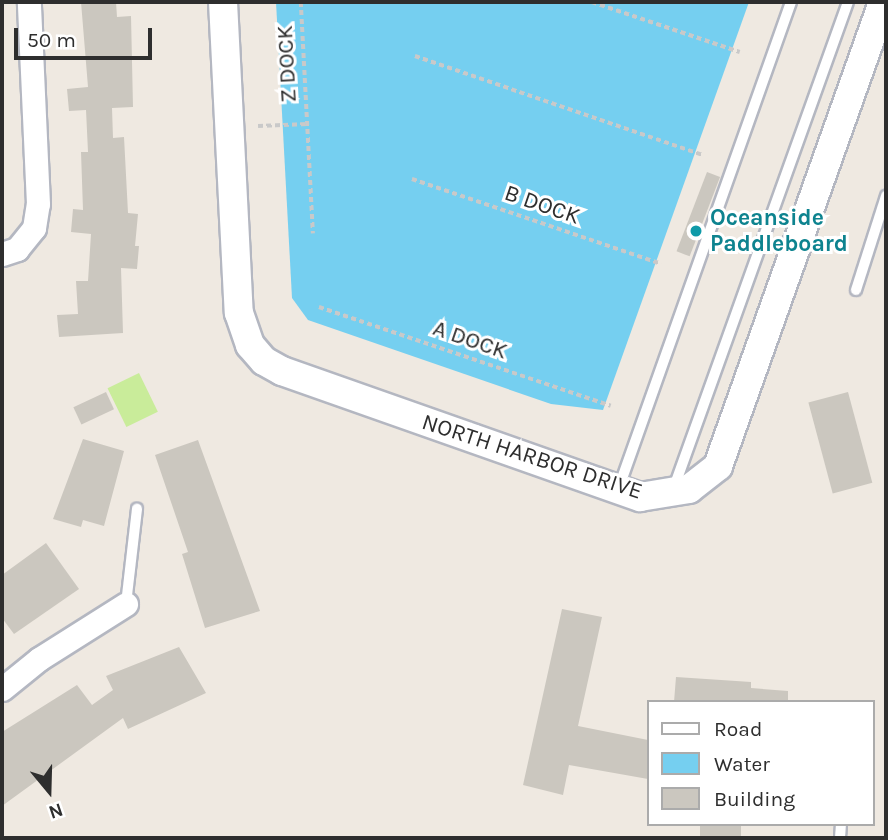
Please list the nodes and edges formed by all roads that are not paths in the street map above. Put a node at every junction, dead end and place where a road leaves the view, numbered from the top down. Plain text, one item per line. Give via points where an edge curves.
1 (29, 2) edge
2 (223, 2) edge
3 (791, 2) edge
4 (848, 2) edge
5 (877, 3) edge
6 (886, 196) edge
7 (2, 254) edge
8 (856, 290) dead end
9 (618, 490) junction
10 (670, 496) junction
11 (137, 509) dead end
12 (126, 604) joint
13 (2, 689) edge

1 - 7 street via 38,204 34,228 17,249
2 - 9 street, NORTH HARBOR DRIVE via 239,313 250,345 264,361 282,371
3 - 9 lane
4 - 10 lane
5 - 10 street, NORTH HARBOR DRIVE via 732,434 718,466 689,489
6 - 8 lane
9 - 10 street, NORTH HARBOR DRIVE via 640,498
11 - 12 lane
12 - 13 street via 39,659

